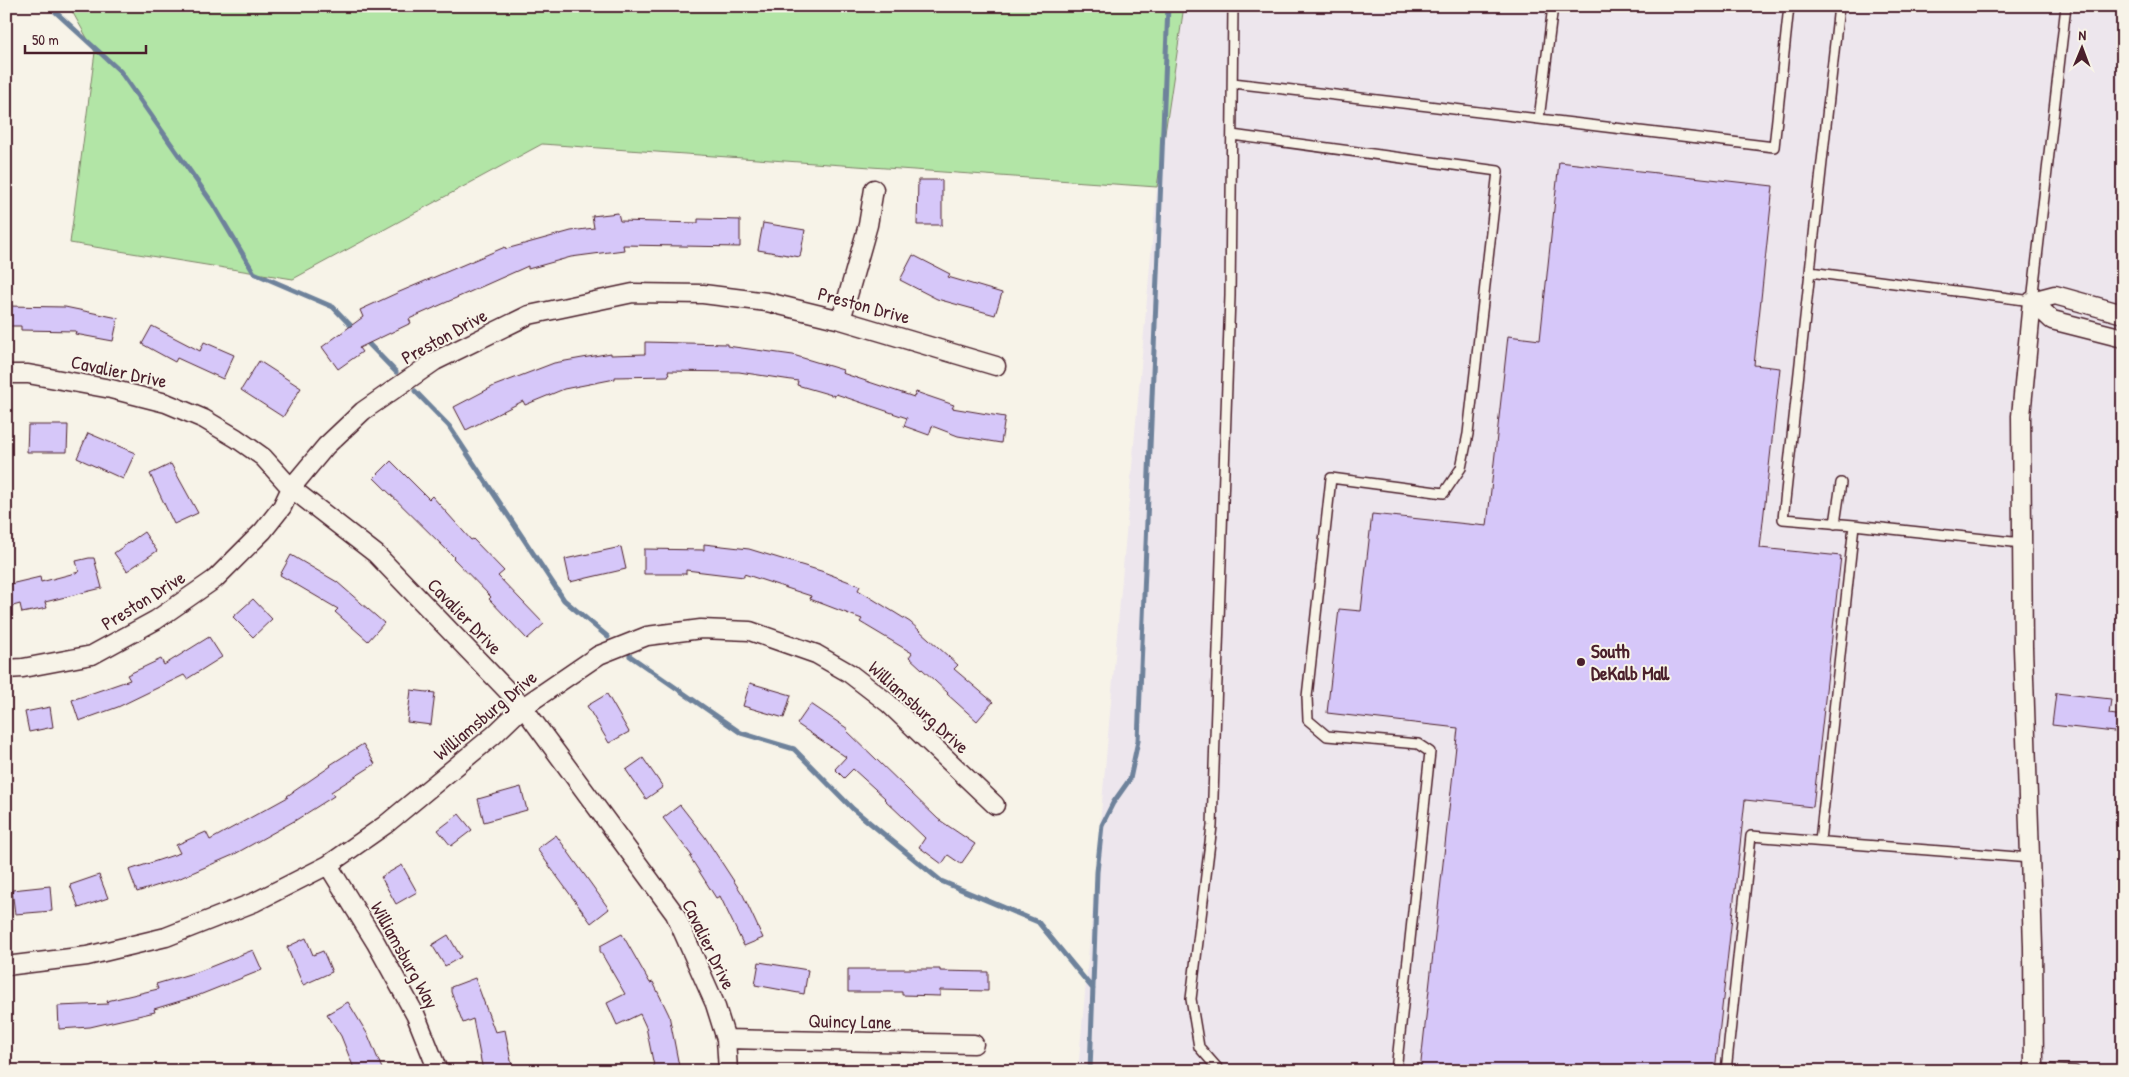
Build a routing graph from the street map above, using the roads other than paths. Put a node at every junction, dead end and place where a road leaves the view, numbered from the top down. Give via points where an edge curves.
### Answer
1 (1233, 6) edge
2 (1553, 6) edge
3 (1789, 6) edge
4 (1839, 6) edge
5 (2066, 6) edge
6 (1233, 83) junction
7 (1539, 119) junction
8 (1232, 136) junction
9 (874, 189) dead end
10 (1810, 272) junction
11 (2032, 301) junction
12 (2123, 314) edge
13 (841, 320) junction
14 (2123, 338) edge
15 (996, 366) dead end
16 (6, 374) edge
17 (1841, 483) dead end
18 (291, 488) junction
19 (1835, 524) junction
20 (1854, 525) junction
21 (2022, 543) junction
22 (6, 668) edge
23 (523, 707) junction
24 (995, 805) dead end
25 (1820, 841) junction
26 (2030, 858) junction
27 (328, 864) junction
28 (6, 966) edge
29 (726, 1040) junction
30 (974, 1044) dead end
31 (2034, 1070) edge
32 (438, 1071) edge
33 (728, 1071) edge
34 (1220, 1071) edge
35 (1396, 1071) edge
36 (1726, 1071) edge
37 (2075, 1071) edge

1 - 6 lane
2 - 7 lane
3 - 7 lane via 1774,147
4 - 10 lane
5 - 11 lane
6 - 7 lane
6 - 8 lane
8 - 34 lane via 1213,816 1191,999 1199,1047
8 - 35 lane via 1498,171 1468,434 1461,468 1444,493 1331,478 1306,697 1308,720 1328,736 1418,744 1430,752
9 - 13 street via 868,225
10 - 11 lane
10 - 19 lane via 1783,519
11 - 12 street via 2055,295
11 - 14 street via 2052,320
11 - 21 street via 2021,416
13 - 15 street, Preston Drive
13 - 18 street, Preston Drive via 767,302 703,294 634,293 529,315 435,360 363,411 326,446
16 - 18 street, Cavalier Drive via 28,374 74,382 166,403 204,419 236,438 263,458
17 - 19 lane
18 - 22 street, Preston Drive via 282,507 263,531 215,579 156,620 92,655 23,668
18 - 23 street, Cavalier Drive via 376,554
19 - 20 lane
20 - 21 lane
20 - 25 lane
21 - 26 street
23 - 24 street, Williamsburg Drive via 599,655 642,637 701,629 750,631 816,654 849,673 888,703
23 - 27 street, Williamsburg Drive via 385,825
23 - 29 street, Cavalier Drive via 674,914 715,1004
25 - 26 lane
25 - 36 lane via 1751,836
26 - 31 street
27 - 28 street, Williamsburg Drive via 255,902 166,937 87,956
27 - 32 street, Williamsburg Way via 416,1016
29 - 30 street, Quincy Lane
29 - 33 street, Cavalier Drive
31 - 37 lane

